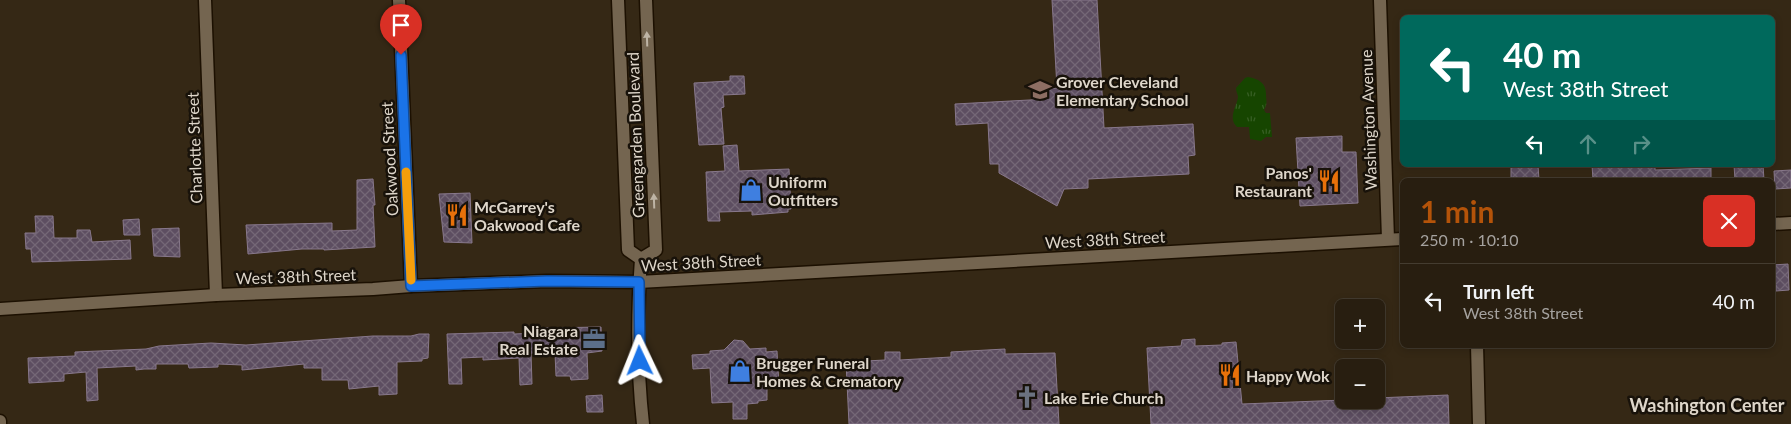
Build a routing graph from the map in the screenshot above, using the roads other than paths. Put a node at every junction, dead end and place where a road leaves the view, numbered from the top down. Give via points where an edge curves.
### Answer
1 (205, 0) edge
2 (398, 0) edge
3 (618, 0) edge
4 (646, 0) edge
5 (1380, 0) edge
6 (1791, 223) edge
7 (1775, 224) edge
8 (1388, 239) junction
9 (1400, 239) edge
10 (641, 259) junction
11 (639, 282) junction
12 (411, 286) junction
13 (216, 295) junction
14 (0, 309) edge
15 (1477, 348) edge
16 (643, 424) edge
17 (1479, 424) edge

1 - 13 street, Charlotte Street
2 - 12 street, Oakwood Street
3 - 10 street, Greengarden Boulevard via 628,250
10 -> 4 street, Greengarden Boulevard via 656,250
5 - 8 street, Washington Avenue
6 - 7 street
8 - 9 street, West 38th Street
8 - 11 street, West 38th Street
10 - 11 street
11 - 12 street, West 38th Street via 547,281
11 - 16 street
12 - 13 street, West 38th Street
13 - 14 street, West 38th Street
15 - 17 street

